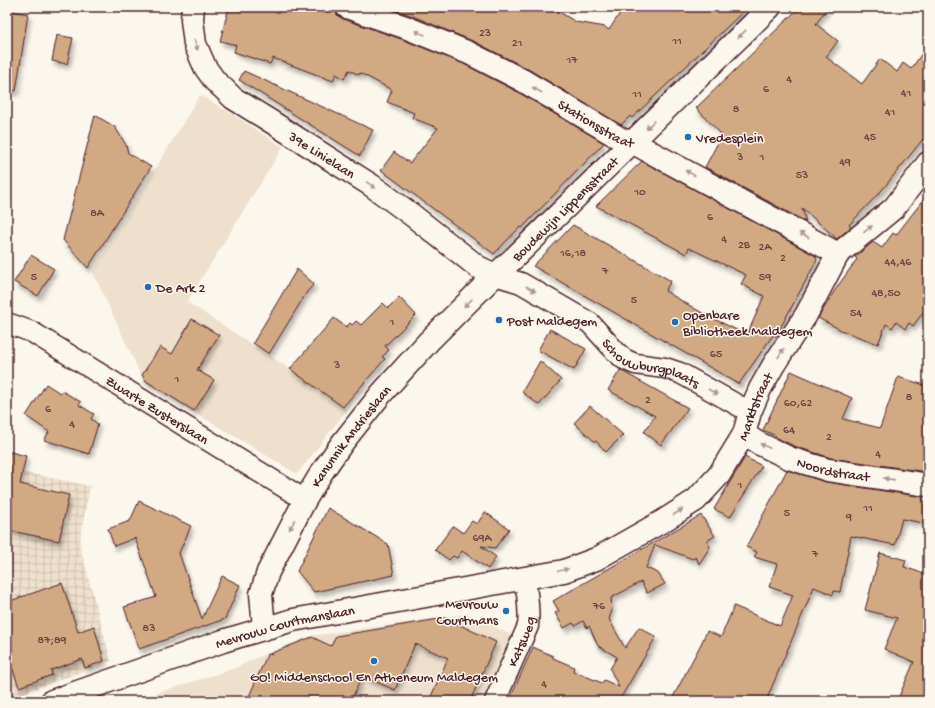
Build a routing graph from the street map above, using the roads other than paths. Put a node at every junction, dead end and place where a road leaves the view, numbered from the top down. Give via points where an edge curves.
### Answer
1 (193, 7) edge
2 (347, 7) edge
3 (770, 7) edge
4 (632, 142) junction
5 (928, 164) edge
6 (838, 254) junction
7 (494, 274) junction
8 (7, 323) edge
9 (750, 412) junction
10 (744, 434) junction
11 (928, 485) edge
12 (305, 500) junction
13 (525, 578) junction
14 (264, 628) junction
15 (52, 701) edge
16 (495, 701) edge

1 -> 7 street, 39e Linielaan via 195,44 205,67 224,90 371,185 478,267
4 -> 2 street, Stationsstraat via 614,135 522,80 469,53
3 -> 4 street, Boudewijn Lippensstraat
6 -> 4 street, Stationsstraat
4 - 7 street, Boudewijn Lippensstraat via 514,258
6 -> 5 street, Marktstraat via 894,208
9 -> 6 street, Marktstraat via 760,389 806,315
7 -> 9 street, Schouwburgplaats via 521,283 590,323 624,359 635,364 680,373
7 -> 12 street, Kanunnik Andrieslaan via 381,394 343,442
8 - 12 street, Zwarte Zusterslaan via 32,332
9 - 10 street, Marktstraat
11 -> 10 street, Noordstraat via 828,470 789,458
13 -> 10 street, Marktstraat via 564,570 596,559 696,500 719,475
12 -> 14 street, Kanunnik Andrieslaan via 268,572 261,594
13 - 14 street, Mevrouw Courtmanslaan via 293,620
13 - 16 street, Katsweg via 528,626
14 - 15 street, Mevrouw Courtmanslaan

